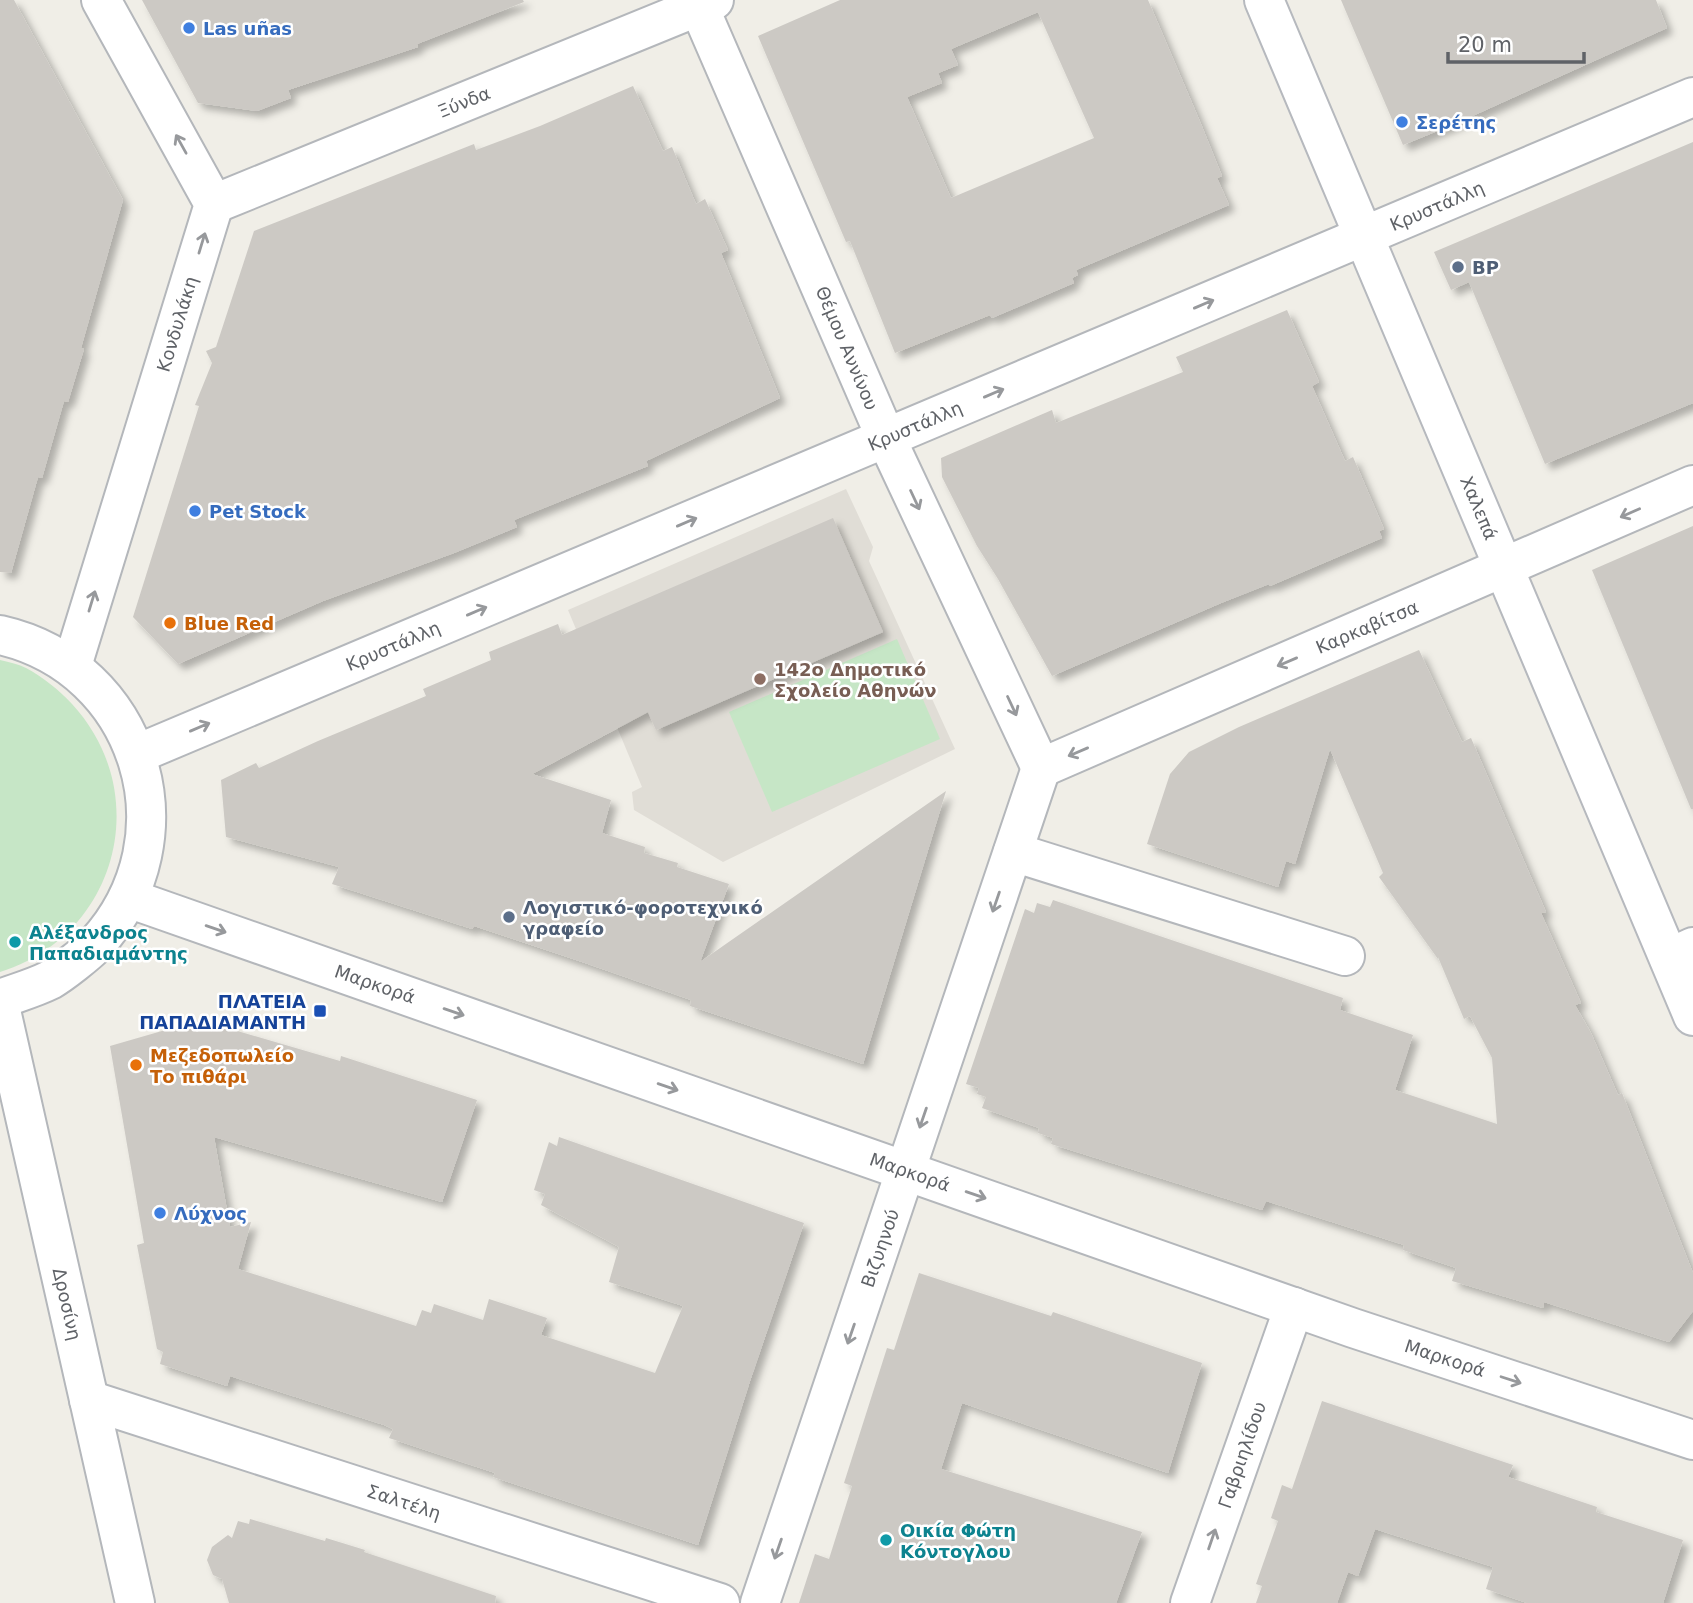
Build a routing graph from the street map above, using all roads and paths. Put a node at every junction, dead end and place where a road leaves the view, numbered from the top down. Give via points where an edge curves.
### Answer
1 (101, 0) edge
2 (1264, 0) edge
3 (703, 2) edge
4 (1693, 97) edge
5 (214, 204) junction
6 (1364, 237) junction
7 (886, 439) junction
8 (1693, 485) edge
9 (1504, 568) junction
10 (0, 635) edge
11 (72, 666) junction
12 (137, 754) junction
13 (1041, 768) junction
14 (1013, 852) junction
15 (128, 898) junction
16 (1681, 953) edge
17 (1345, 956) dead end
18 (0, 999) edge
19 (0, 1006) edge
20 (1693, 1016) edge
21 (906, 1171) junction
22 (1294, 1307) junction
23 (89, 1401) junction
24 (1693, 1440) edge
25 (135, 1603) edge
26 (720, 1603) edge
27 (760, 1603) edge
28 (1190, 1603) edge

5 -> 1 street
2 - 6 street, Χαλεπά
3 - 5 street, Ξύνδα
3 - 7 street, Θέμου Αννίνου
4 - 6 street, Κρυστάλλη
11 -> 5 street, Κονδυλάκη
7 -> 6 street, Κρυστάλλη
6 - 9 street, Χαλεπά
12 -> 7 street, Κρυστάλλη
7 -> 13 street, Θέμου Αννίνου
8 -> 9 street, Καρκαβίτσα
9 -> 13 street, Καρκαβίτσα
9 - 16 street, Χαλεπά
10 - 11 street via 25,640
11 - 12 street via 114,710
12 - 15 street via 146,802 144,851
13 - 14 street, Βιζυηνού
14 - 17 street
14 -> 21 street, Βιζυηνού
15 - 18 street via 95,944 51,979
15 -> 21 street, Μαρκορά
16 - 20 street, Χαλεπά
19 - 23 street, Δροσίνη
21 -> 22 street, Μαρκορά
21 -> 27 street, Βιζυηνού
22 -> 24 street, Μαρκορά
28 -> 22 street, Γαβριηλίδου
23 - 25 street, Δροσίνη
23 - 26 street, Σαλτέλη

